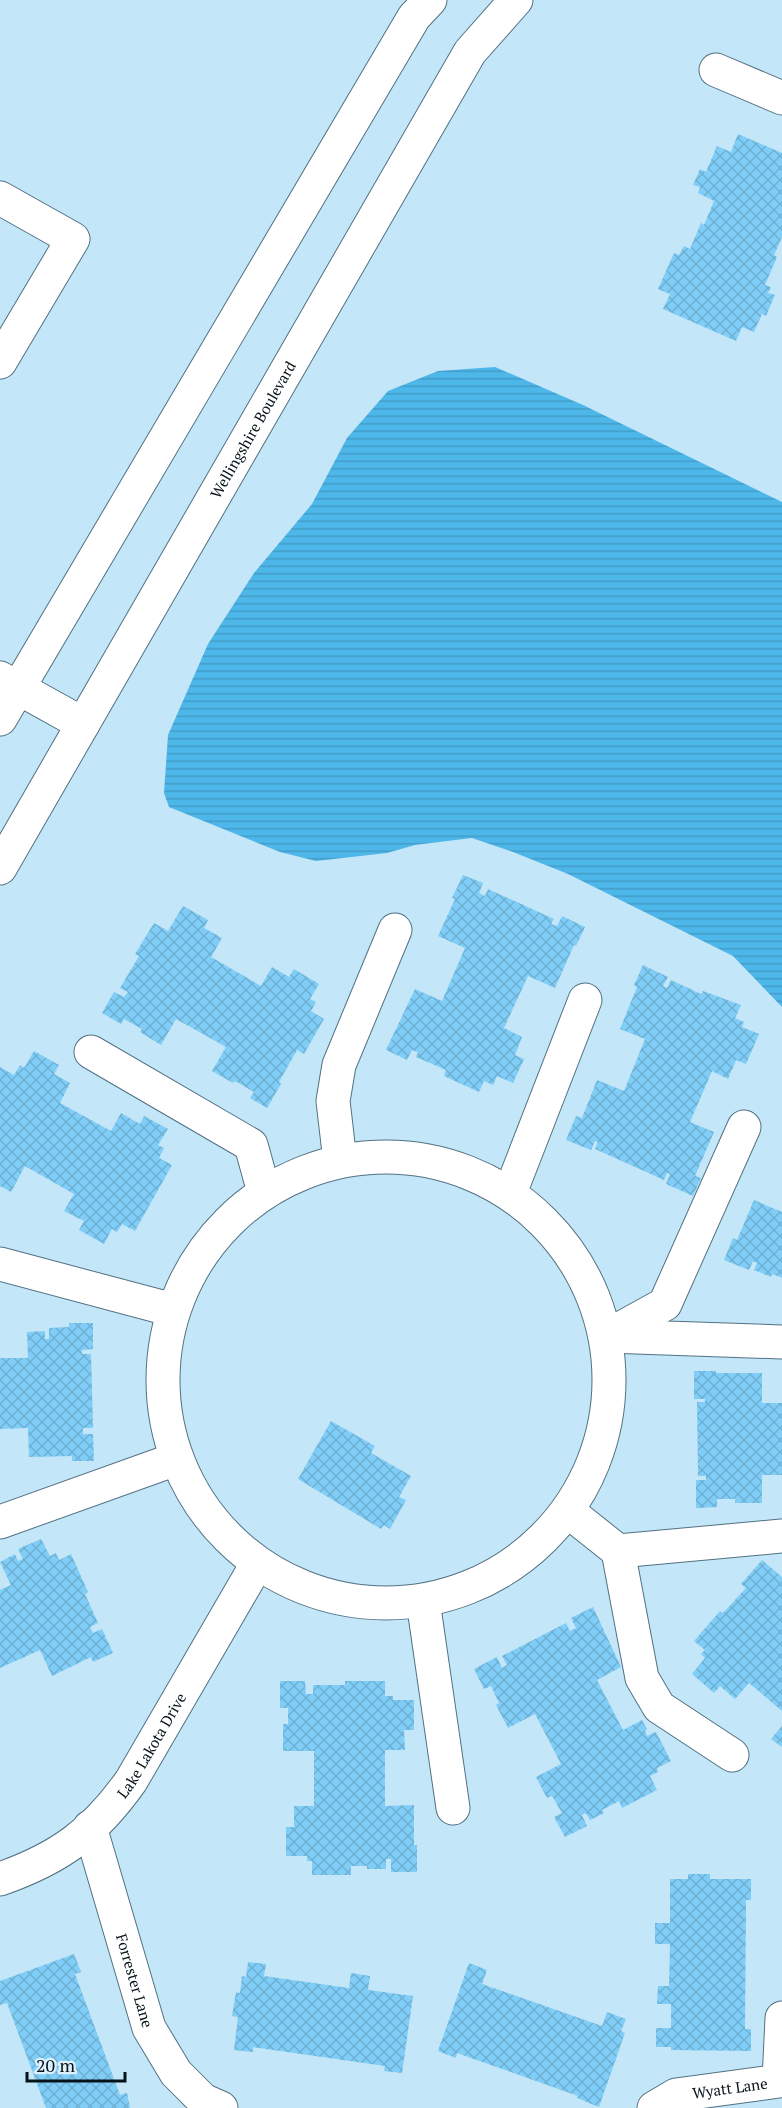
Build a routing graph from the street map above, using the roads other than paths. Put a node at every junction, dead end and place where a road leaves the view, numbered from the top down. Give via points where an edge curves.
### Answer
1 (430, 0) edge
2 (516, 0) edge
3 (716, 70) dead end
4 (782, 98) edge
5 (0, 198) edge
6 (0, 362) edge
7 (9, 683) edge
8 (0, 719) edge
9 (83, 724) junction
10 (0, 868) edge
11 (395, 930) dead end
12 (585, 999) dead end
13 (91, 1052) dead end
14 (744, 1127) dead end
15 (340, 1161) junction
16 (264, 1192) junction
17 (510, 1193) junction
18 (0, 1264) edge
19 (173, 1310) junction
20 (607, 1336) junction
21 (782, 1342) edge
22 (176, 1459) junction
23 (569, 1512) junction
24 (0, 1522) edge
25 (782, 1536) edge
26 (618, 1551) junction
27 (257, 1564) junction
28 (423, 1601) junction
29 (732, 1755) dead end
30 (453, 1808) dead end
31 (90, 1827) junction
32 (0, 1879) edge
33 (782, 2018) edge
34 (221, 2108) edge
35 (654, 2108) edge

1 - 7 street via 414,17
2 - 9 street, Wellingshire Boulevard via 470,52
3 - 4 street
5 - 6 street via 73,239
7 - 8 street
7 - 9 street
9 - 10 street, Wellingshire Boulevard
11 - 15 street via 339,1065 333,1101
12 - 17 street
13 - 16 street via 251,1145
14 - 20 street via 665,1304
15 - 16 street via 300,1173
15 - 17 street via 399,1156 457,1167
16 - 19 street via 225,1225 194,1264
17 - 20 street via 555,1232 588,1280
18 - 19 street
19 - 22 street via 163,1360 163,1410
20 - 21 street
20 - 23 street via 611,1397 598,1457
22 - 24 street
22 - 27 street via 196,1499 223,1534
23 - 26 street
23 - 28 street via 529,1554 479,1584
25 - 26 street
26 - 29 street via 642,1678 659,1707
27 - 28 street via 308,1590 365,1604
27 - 31 street, Lake Lakota Drive via 130,1781 107,1813
28 - 30 street
31 - 32 street, Lake Lakota Drive via 45,1861
31 - 34 street, Forrester Lane via 149,2028 176,2073 203,2100
33 - 35 street, Wyatt Lane via 779,2082 676,2095

